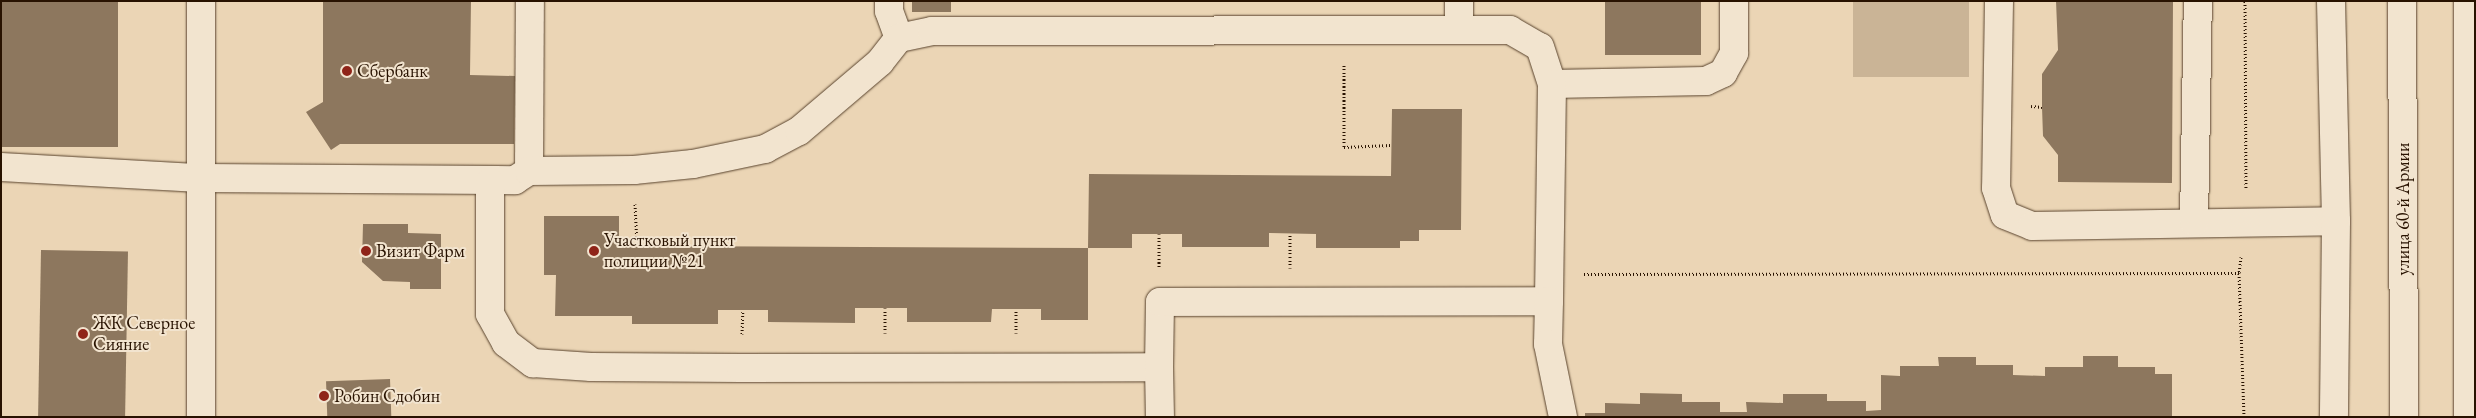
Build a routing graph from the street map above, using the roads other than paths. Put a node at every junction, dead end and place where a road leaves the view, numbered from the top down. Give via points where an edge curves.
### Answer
1 (201, 1) edge
2 (530, 1) edge
3 (889, 1) edge
4 (1459, 1) edge
5 (1734, 1) edge
6 (1999, 1) edge
7 (2198, 1) edge
8 (2331, 1) edge
9 (2402, 1) edge
10 (2468, 1) edge
11 (1459, 30) junction
12 (899, 38) junction
13 (1552, 84) junction
14 (1, 167) edge
15 (529, 170) junction
16 (200, 178) junction
17 (490, 182) junction
18 (2336, 221) junction
19 (2194, 222) junction
20 (1548, 302) junction
21 (1160, 367) junction
22 (201, 417) edge
23 (1160, 417) edge
24 (1563, 417) edge
25 (2334, 417) edge
26 (2404, 417) edge
27 (2468, 417) edge

1 - 16 street
2 - 15 street
3 - 12 street via 889,11
4 - 11 street
5 - 13 street via 1734,53 1723,72 1706,81
6 - 19 street via 1996,188 2005,215 2032,226
7 - 19 street
8 - 18 street
9 - 26 street, улица 60-й Армии
10 - 27 street
11 - 12 street via 932,32
11 - 13 street via 1510,30 1540,47
12 - 15 street via 880,62 800,131 765,149 692,164 634,170
13 - 20 street
14 - 16 street
15 - 17 street via 515,180
16 - 17 street
16 - 22 street
17 - 21 street via 490,314 506,343 533,363 591,367 732,368
18 - 19 street
18 - 25 street
20 - 21 street via 1160,302
20 - 24 street via 1548,344
21 - 23 street

